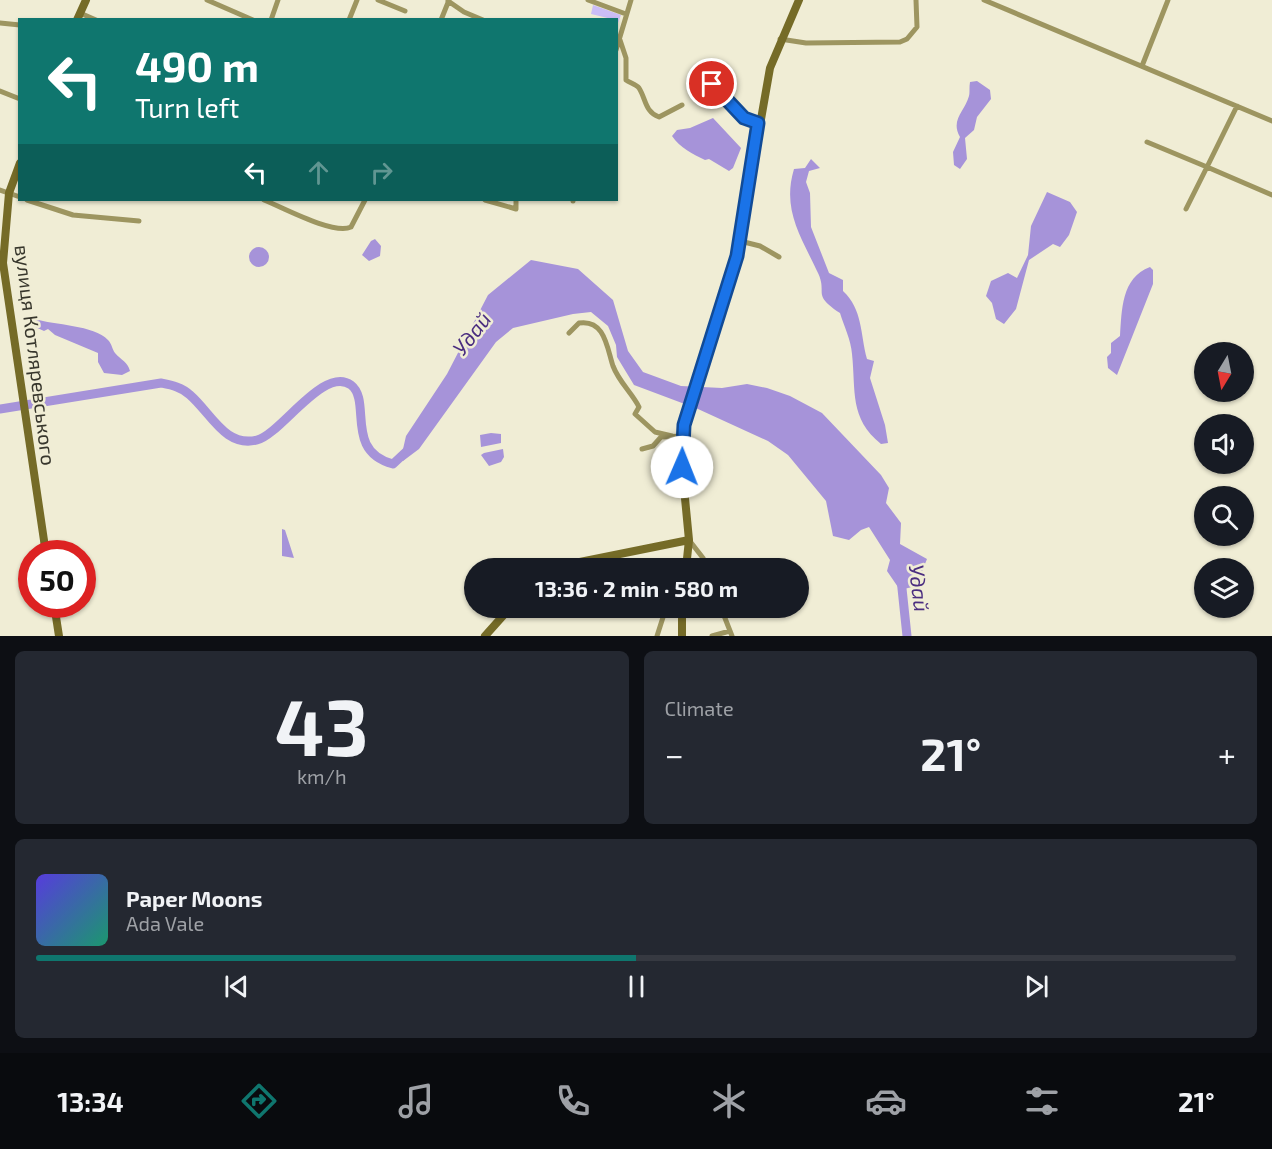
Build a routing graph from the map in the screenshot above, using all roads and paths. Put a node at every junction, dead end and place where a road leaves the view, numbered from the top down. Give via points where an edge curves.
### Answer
1 (86, 0) edge
2 (207, 0) edge
3 (278, 0) edge
4 (357, 0) edge
5 (378, 0) edge
6 (448, 0) edge
7 (588, 0) edge
8 (631, 0) edge
9 (799, 0) edge
10 (916, 0) edge
11 (984, 0) edge
12 (1168, 0) edge
13 (405, 11) dead end
14 (626, 14) junction
15 (79, 16) edge
16 (248, 18) edge
17 (272, 18) edge
18 (350, 18) edge
19 (442, 18) edge
20 (478, 18) edge
21 (0, 23) edge
22 (18, 25) edge
23 (780, 39) junction
24 (620, 40) junction
25 (618, 45) edge
26 (1142, 66) junction
27 (712, 84) dead end
28 (0, 91) edge
29 (18, 98) edge
30 (682, 105) dead end
31 (1237, 106) junction
32 (1272, 121) edge
33 (758, 123) junction
34 (1148, 142) dead end
35 (1207, 167) junction
36 (18, 168) edge
37 (0, 190) edge
38 (9, 193) junction
39 (1272, 195) edge
40 (18, 196) edge
41 (30, 201) edge
42 (266, 201) edge
43 (364, 201) edge
44 (488, 201) edge
45 (516, 201) edge
46 (1186, 209) dead end
47 (139, 221) dead end
48 (740, 241) junction
49 (779, 257) dead end
50 (569, 333) dead end
51 (672, 436) junction
52 (683, 436) junction
53 (642, 449) dead end
54 (44, 540) edge
55 (689, 540) junction
56 (603, 558) edge
57 (687, 558) edge
58 (703, 558) edge
59 (56, 618) edge
60 (501, 618) edge
61 (663, 618) edge
62 (682, 618) edge
63 (725, 618) edge
64 (731, 634) edge
65 (59, 636) edge
66 (485, 636) edge
67 (657, 636) edge
68 (682, 636) edge
69 (712, 636) edge

1 - 15 main road
2 - 16 street
3 - 17 street
4 - 18 street
5 - 13 street
6 - 19 street
6 - 20 street
7 - 14 street
8 - 14 street
9 - 23 main road
10 - 23 street via 917,27 900,42 806,43
11 - 26 street
12 - 26 street
14 - 24 street
21 - 22 street
23 - 33 main road
24 - 25 street
24 - 30 street via 626,57 626,80 638,87 654,115 659,117
26 - 31 street
27 - 33 street via 744,118
28 - 29 street
31 - 32 street
31 - 35 street
33 - 48 main road
34 - 35 street
35 - 39 street
35 - 46 street
36 - 38 main road, вулиця Котляревського
37 - 38 street
38 - 40 street
38 - 54 main road, вулиця Котляревського via 3,263
41 - 47 street via 73,215
42 - 43 street via 309,219 347,229
44 - 45 street via 516,209
48 - 49 street
48 - 52 main road
50 - 51 street via 579,323 596,325 608,346 613,366 639,407 635,414 656,432
51 - 52 street
51 - 53 street via 662,437 653,446
52 - 55 main road
55 - 56 main road
55 - 57 main road
55 - 58 street
59 - 65 main road
60 - 66 main road
61 - 67 street
62 - 68 main road
63 - 64 street
64 - 69 street

